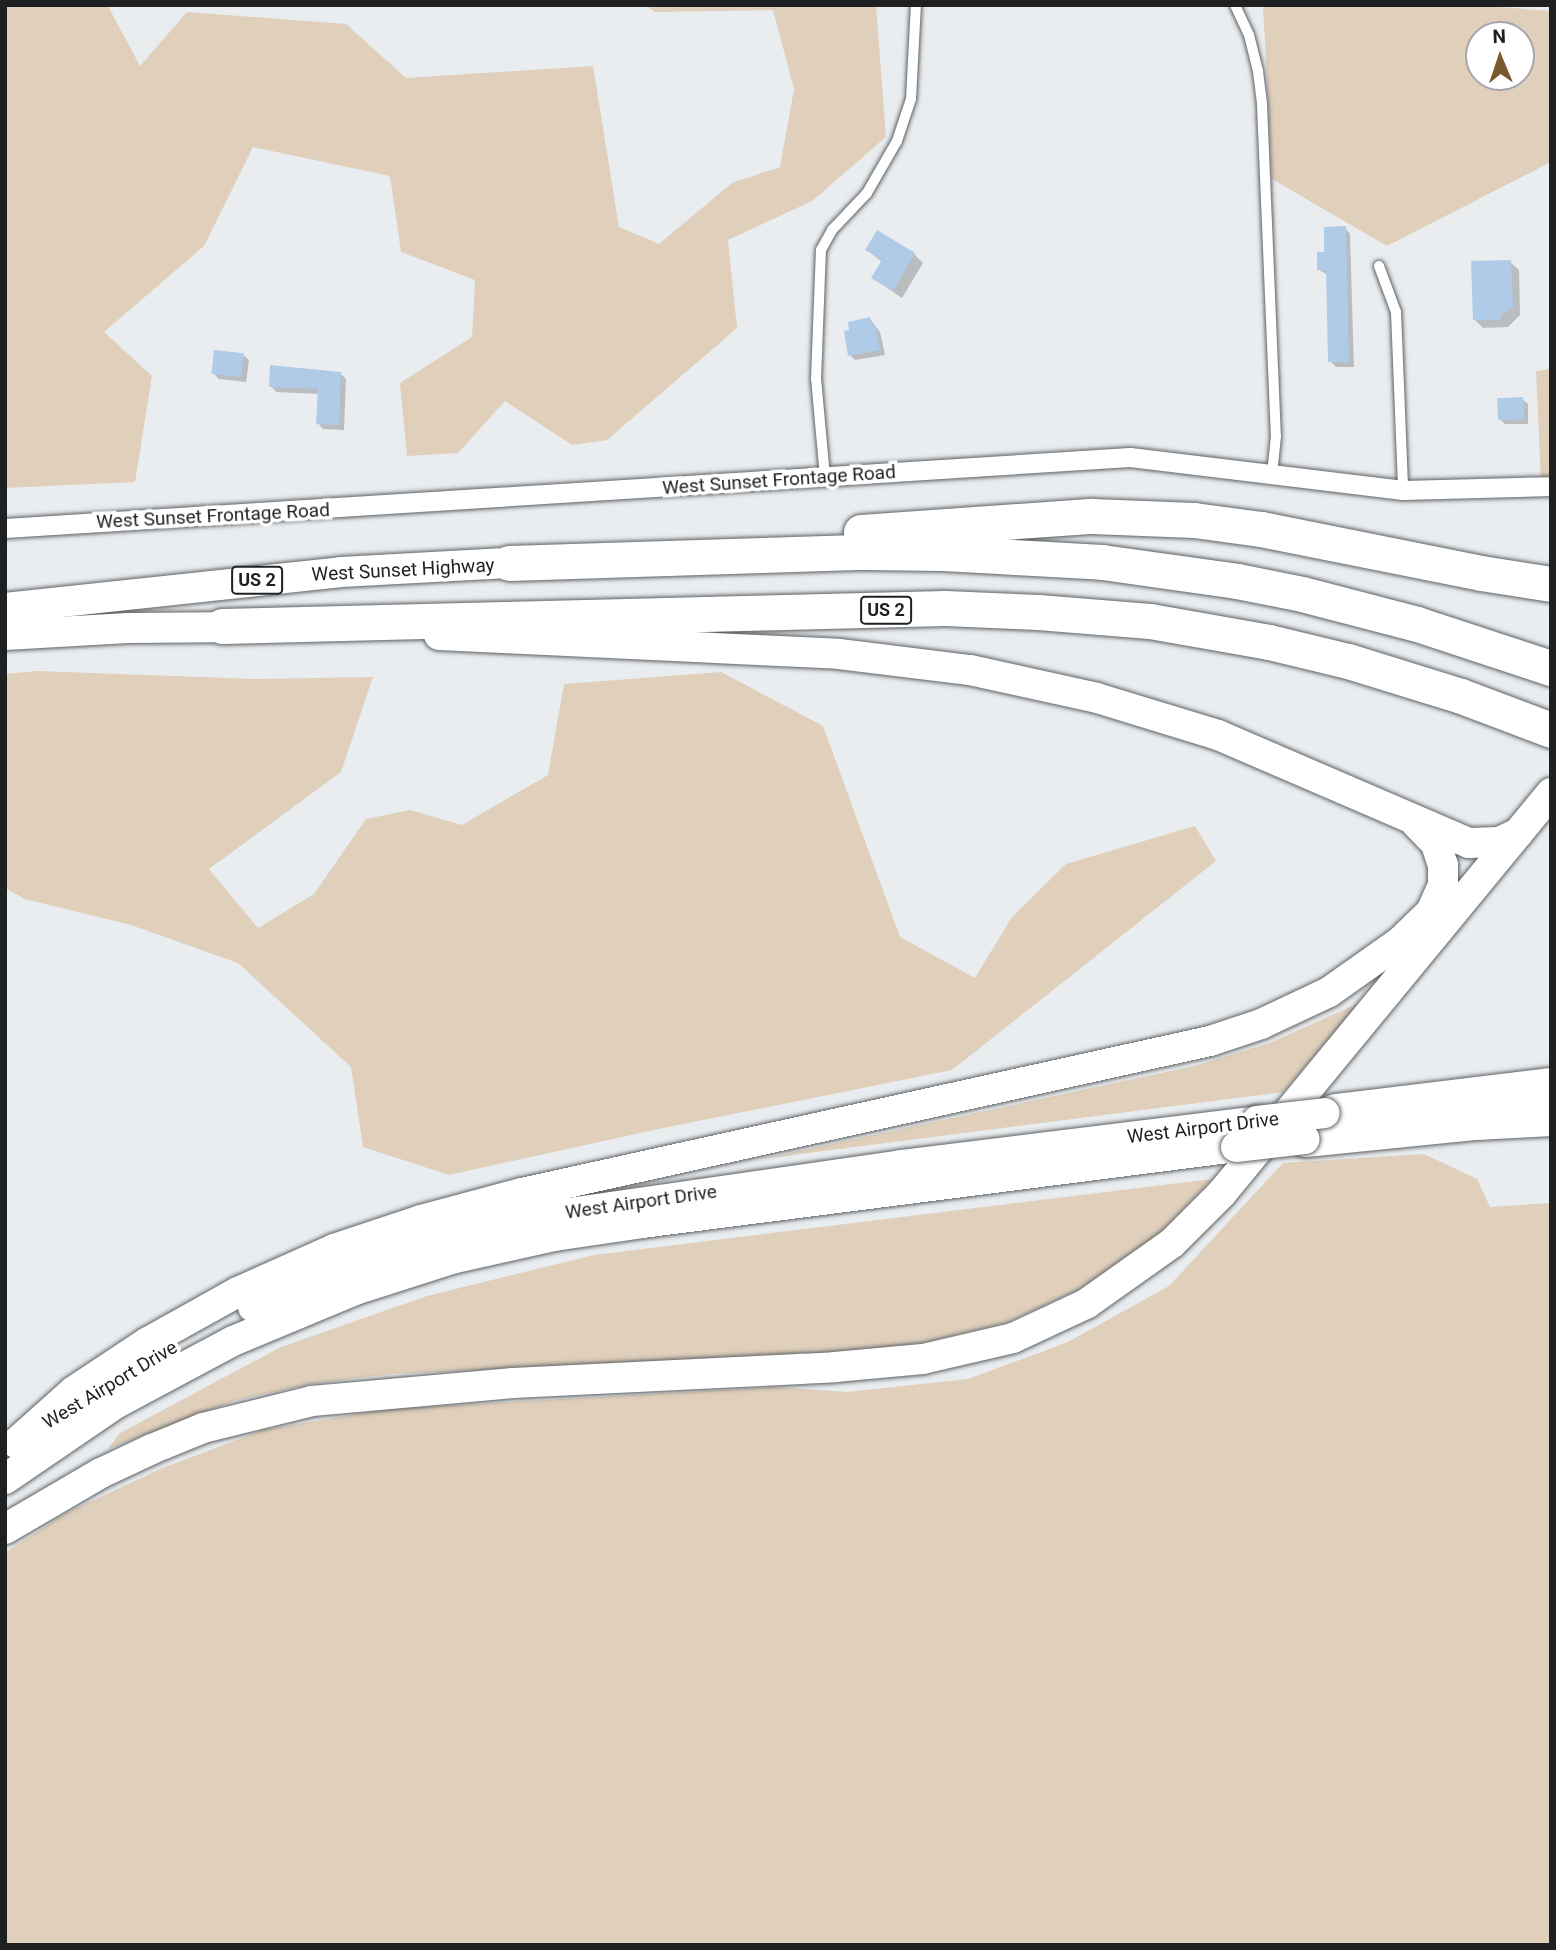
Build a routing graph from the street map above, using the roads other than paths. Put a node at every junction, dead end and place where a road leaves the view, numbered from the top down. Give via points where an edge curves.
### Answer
1 (916, 5) edge
2 (1235, 5) edge
3 (1379, 266) dead end
4 (1272, 475) junction
5 (825, 477) junction
6 (1551, 486) edge
7 (1403, 490) junction
8 (5, 528) edge
9 (509, 563) junction
10 (1551, 584) edge
11 (5, 608) edge
12 (222, 626) junction
13 (5, 635) edge
14 (1551, 668) edge
15 (1543, 727) edge
16 (1551, 771) edge
17 (1551, 793) edge
18 (1401, 813) junction
19 (1505, 838) junction
20 (1431, 912) junction
21 (1551, 1085) edge
22 (1551, 1118) edge
23 (1315, 1126) junction
24 (10, 1447) edge
25 (5, 1479) edge
26 (5, 1529) edge

1 - 5 lane via 911,99 897,141 867,193 832,230 821,250 816,379
2 - 4 lane via 1249,35 1262,105 1276,436
3 - 7 lane via 1396,312
4 - 5 street, West Sunset Frontage Road via 1130,457
4 - 7 street, West Sunset Frontage Road
5 - 8 street, West Sunset Frontage Road
6 - 7 street, West Sunset Frontage Road
9 - 10 highway via 767,538 1124,516 1241,526
9 - 11 main road, West Sunset Highway / US 2 via 341,572
9 - 14 highway, US 2 via 865,552 1102,562 1237,581 1340,603
12 - 13 main road, US 2
12 - 15 highway, US 2 via 945,608 1038,612 1150,621 1269,642 1348,661
12 - 18 main road via 839,654 970,670 1097,698 1193,727
16 - 19 main road
17 - 19 main road
18 - 19 main road via 1463,841
18 - 20 main road via 1424,830 1440,853 1443,885
19 - 20 main road
19 - 26 main road via 1222,1194 1139,1268 1086,1304 1033,1329 966,1351 923,1359 499,1384 312,1401 203,1428 152,1449
20 - 24 main road via 1385,954 1329,992 1261,1024 1210,1041 522,1194 334,1248 238,1292 148,1342 74,1391
21 - 23 highway
22 - 23 highway
23 - 24 main road, West Airport Drive, bridge via 1257,1121 521,1220 436,1241 328,1276 227,1319 141,1363
23 - 25 main road, West Airport Drive, bridge via 1236,1147 597,1229 456,1258 346,1293 222,1346 106,1409

